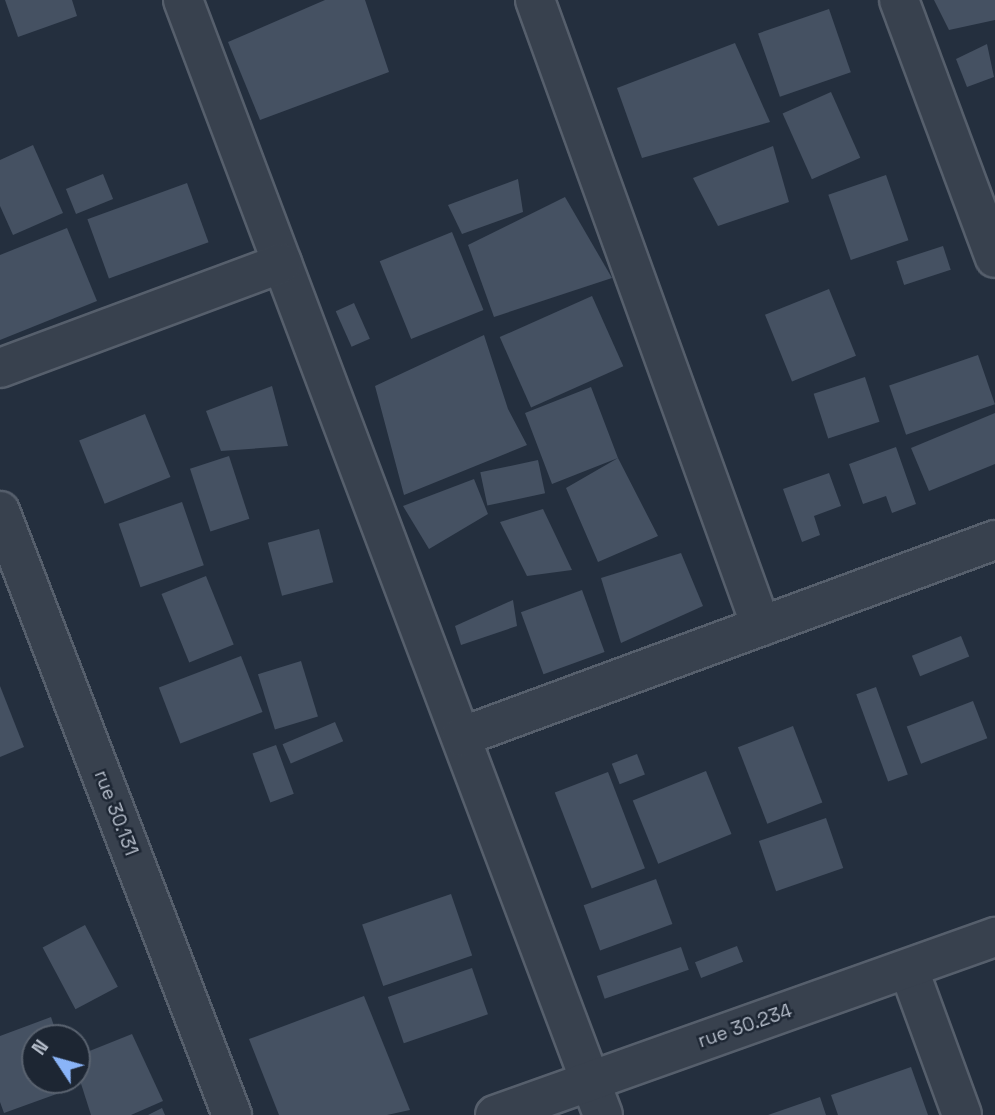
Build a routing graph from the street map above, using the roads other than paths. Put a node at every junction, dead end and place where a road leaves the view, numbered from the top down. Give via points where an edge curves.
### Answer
1 (183, 0) edge
2 (535, 0) edge
3 (899, 0) edge
4 (995, 258) edge
5 (282, 263) junction
6 (0, 368) edge
7 (0, 511) edge
8 (995, 540) edge
9 (761, 626) junction
10 (461, 737) junction
11 (995, 937) edge
12 (909, 970) junction
13 (589, 1079) junction
14 (232, 1115) edge
15 (495, 1115) edge
16 (603, 1115) edge
17 (962, 1115) edge

1 - 5 street
2 - 9 street
3 - 4 street
5 - 6 street
5 - 10 street
7 - 14 street, rue 30.131
8 - 9 street
9 - 10 street
10 - 13 street
11 - 12 street, rue 30.234
12 - 13 street, rue 30.234
12 - 17 street
13 - 15 street, rue 30.234
13 - 16 street

